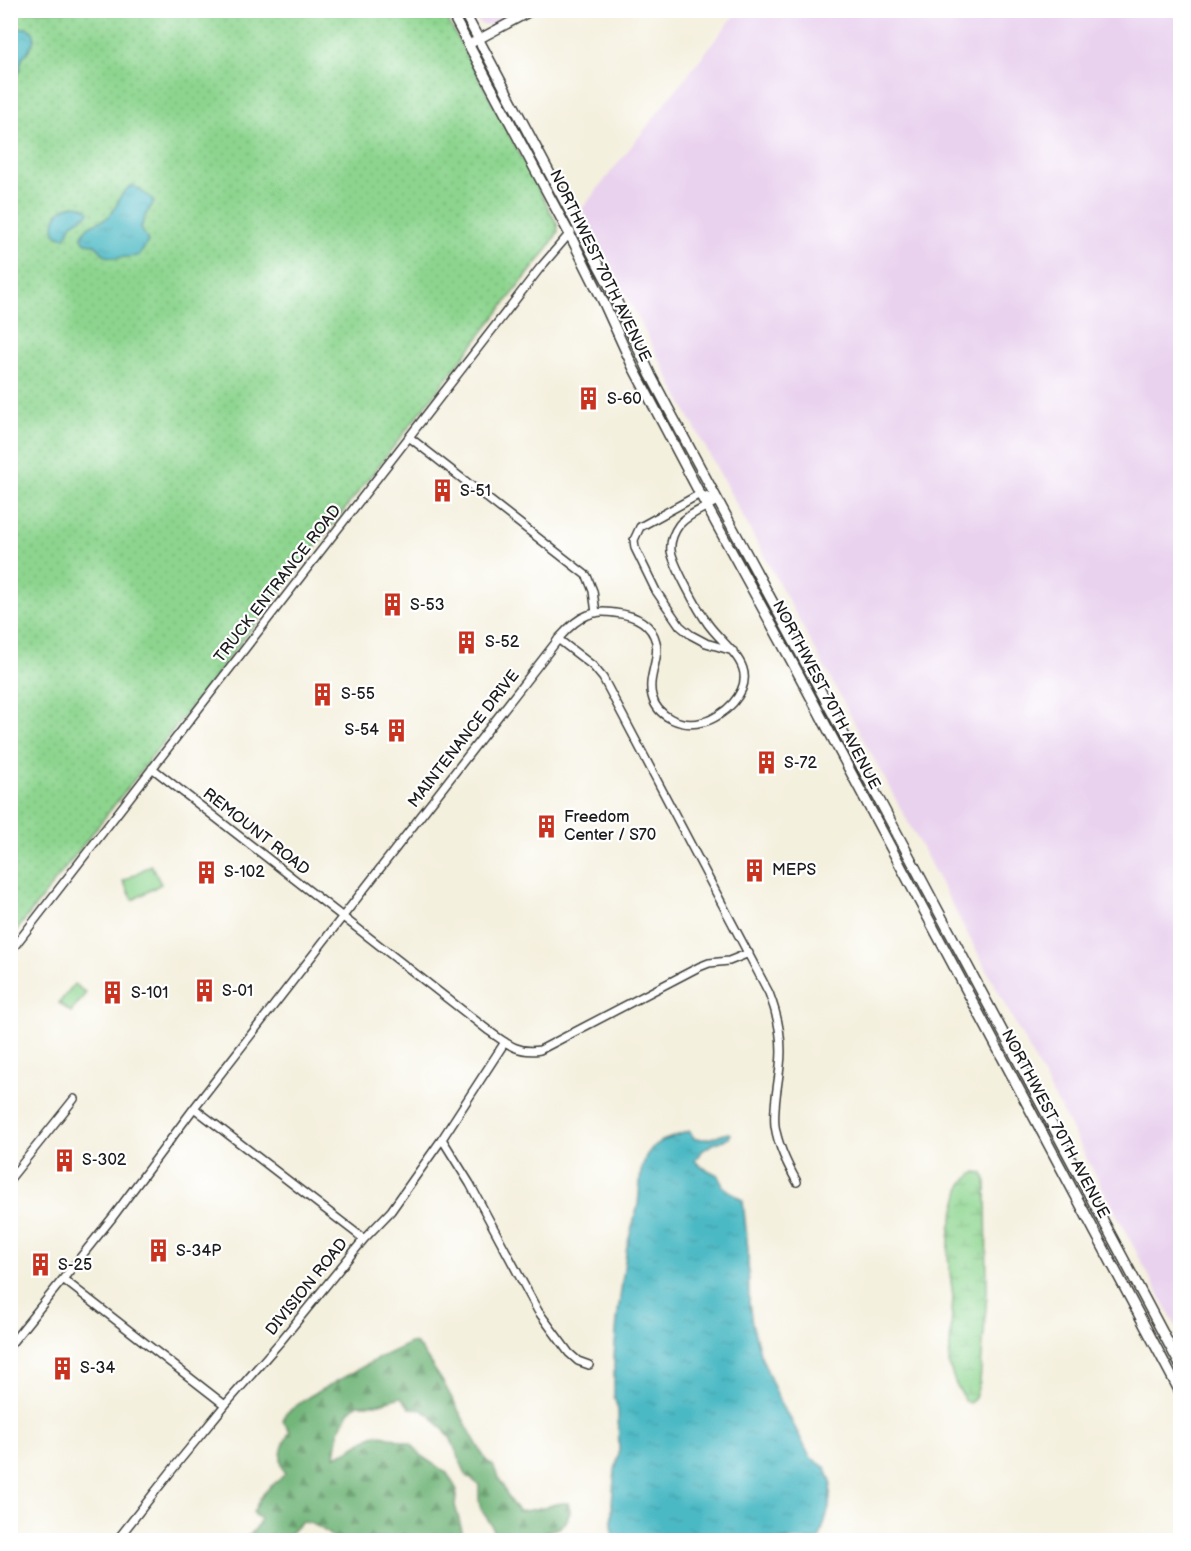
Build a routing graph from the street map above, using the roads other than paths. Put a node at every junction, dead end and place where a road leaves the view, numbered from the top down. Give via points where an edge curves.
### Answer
1 (450, 10) edge
2 (463, 10) edge
3 (533, 10) edge
4 (478, 39) junction
5 (468, 45) junction
6 (579, 227) junction
7 (568, 233) junction
8 (409, 437) junction
9 (700, 494) junction
10 (717, 501) junction
11 (707, 507) junction
12 (596, 613) junction
13 (558, 639) junction
14 (733, 651) junction
15 (152, 768) junction
16 (343, 917) junction
17 (11, 950) edge
18 (749, 953) junction
19 (505, 1042) junction
20 (74, 1099) dead end
21 (194, 1108) junction
22 (442, 1139) junction
23 (10, 1179) edge
24 (797, 1182) dead end
25 (364, 1239) junction
26 (63, 1279) junction
27 (10, 1345) edge
28 (589, 1365) dead end
29 (1180, 1365) edge
30 (1180, 1392) edge
31 (225, 1405) junction
32 (117, 1540) edge

1 - 5 main road, NORTHWEST 70TH AVENUE
2 - 4 main road, NORTHWEST 70TH AVENUE
3 - 4 street
4 - 5 street
4 - 6 main road, NORTHWEST 70TH AVENUE
5 - 7 main road, NORTHWEST 70TH AVENUE
6 - 7 street
6 - 10 main road, NORTHWEST 70TH AVENUE
7 - 8 street, TRUCK ENTRANCE ROAD
7 - 9 main road, NORTHWEST 70TH AVENUE
8 - 12 street via 587,576
8 - 15 street, TRUCK ENTRANCE ROAD
9 - 10 street
9 - 11 main road, NORTHWEST 70TH AVENUE
9 - 14 street via 640,527 635,548 656,591 680,626 706,643
10 - 11 street
10 - 29 main road, NORTHWEST 70TH AVENUE
11 - 14 street via 680,524 670,549 703,617
11 - 30 main road, NORTHWEST 70TH AVENUE
12 - 13 street, MAINTENANCE DRIVE via 572,624
12 - 14 street, MAINTENANCE DRIVE via 627,614 649,628 657,654 652,696 663,714 682,723 703,722 732,704 744,680 741,662
13 - 16 street, MAINTENANCE DRIVE
13 - 18 street via 603,678
15 - 16 street, REMOUNT ROAD
15 - 17 street, TRUCK ENTRANCE ROAD
16 - 19 street, REMOUNT ROAD
16 - 21 street, MAINTENANCE DRIVE
18 - 19 street, REMOUNT ROAD via 699,967 540,1050 519,1050
18 - 24 street via 774,1005 781,1053 775,1127 784,1158
19 - 22 street, DIVISION ROAD
20 - 23 street
21 - 25 street
21 - 26 street, MAINTENANCE DRIVE
22 - 25 street, DIVISION ROAD via 391,1211
22 - 28 street via 538,1311 569,1353
25 - 31 street, DIVISION ROAD
26 - 27 street, MAINTENANCE DRIVE
26 - 31 street
31 - 32 street, DIVISION ROAD

